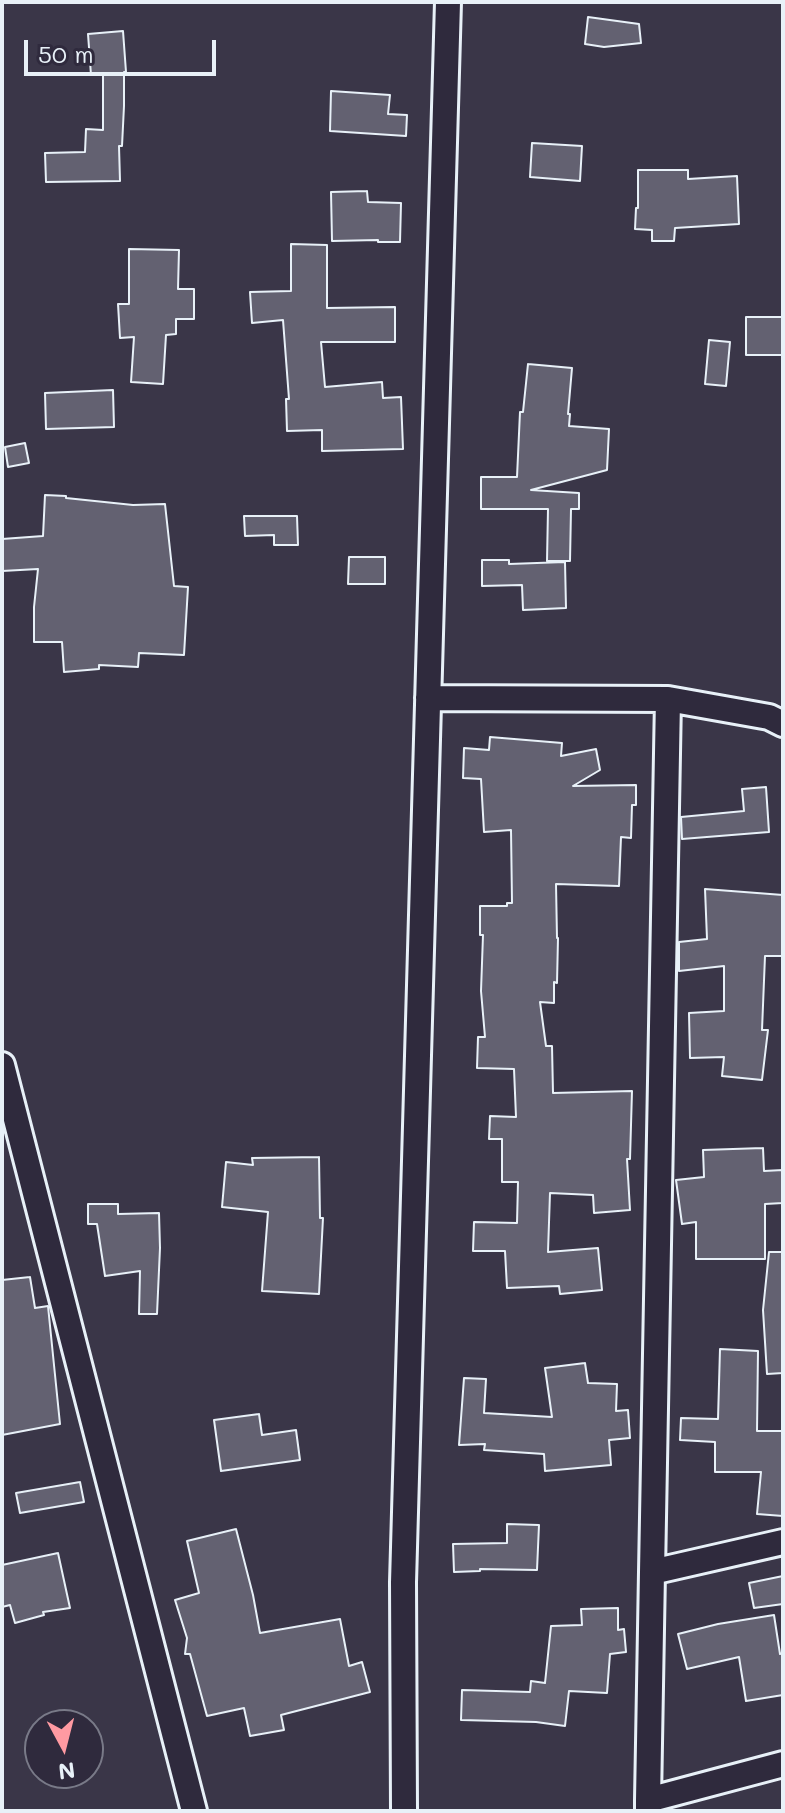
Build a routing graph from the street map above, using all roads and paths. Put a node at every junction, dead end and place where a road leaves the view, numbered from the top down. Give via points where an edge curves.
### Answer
1 (448, 2) edge
2 (428, 698) junction
3 (668, 699) junction
4 (783, 724) edge
5 (2, 1065) edge
6 (783, 1542) edge
7 (652, 1572) junction
8 (783, 1764) edge
9 (648, 1806) edge
10 (194, 1811) edge
11 (404, 1811) edge

1 - 2 street
2 - 3 street
2 - 11 street via 403,1582
3 - 4 street
3 - 7 street
5 - 10 street
6 - 7 street
7 - 9 street
8 - 9 street

